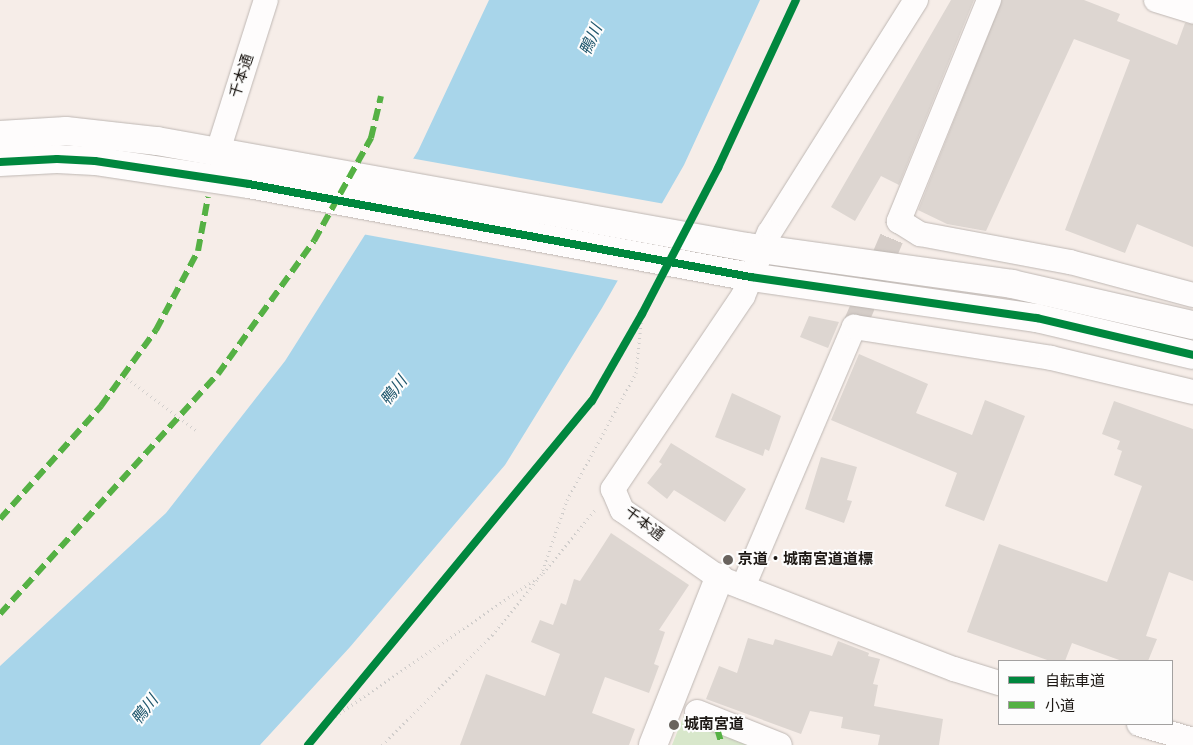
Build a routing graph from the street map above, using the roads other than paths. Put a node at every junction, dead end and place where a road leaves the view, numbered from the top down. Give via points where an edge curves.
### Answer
1 (266, 0) edge
2 (916, 0) edge
3 (989, 0) edge
4 (1156, 0) edge
5 (1193, 11) edge
6 (0, 135) edge
7 (218, 151) junction
8 (0, 162) edge
9 (754, 248) junction
10 (742, 275) junction
11 (1193, 295) edge
12 (1193, 325) edge
13 (1193, 355) edge
14 (1193, 392) edge
15 (731, 582) junction
16 (998, 683) edge
17 (697, 712) dead end
18 (1143, 725) edge
19 (1190, 737) edge
20 (653, 745) edge
21 (780, 745) edge

1 - 7 street, 千本通
2 - 9 street
3 - 11 street via 899,221 920,234 1070,262
4 - 5 street
6 - 7 street via 66,131
7 - 9 street
8 - 10 street via 57,158 95,161 249,184
9 - 10 street
9 - 12 street via 1003,283
10 - 13 street via 1038,318
10 - 15 street, 千本通 via 743,296 613,488 622,510
14 - 15 street via 1051,358 854,327
15 - 16 street via 954,670
15 - 20 street
17 - 21 street
18 - 19 street

